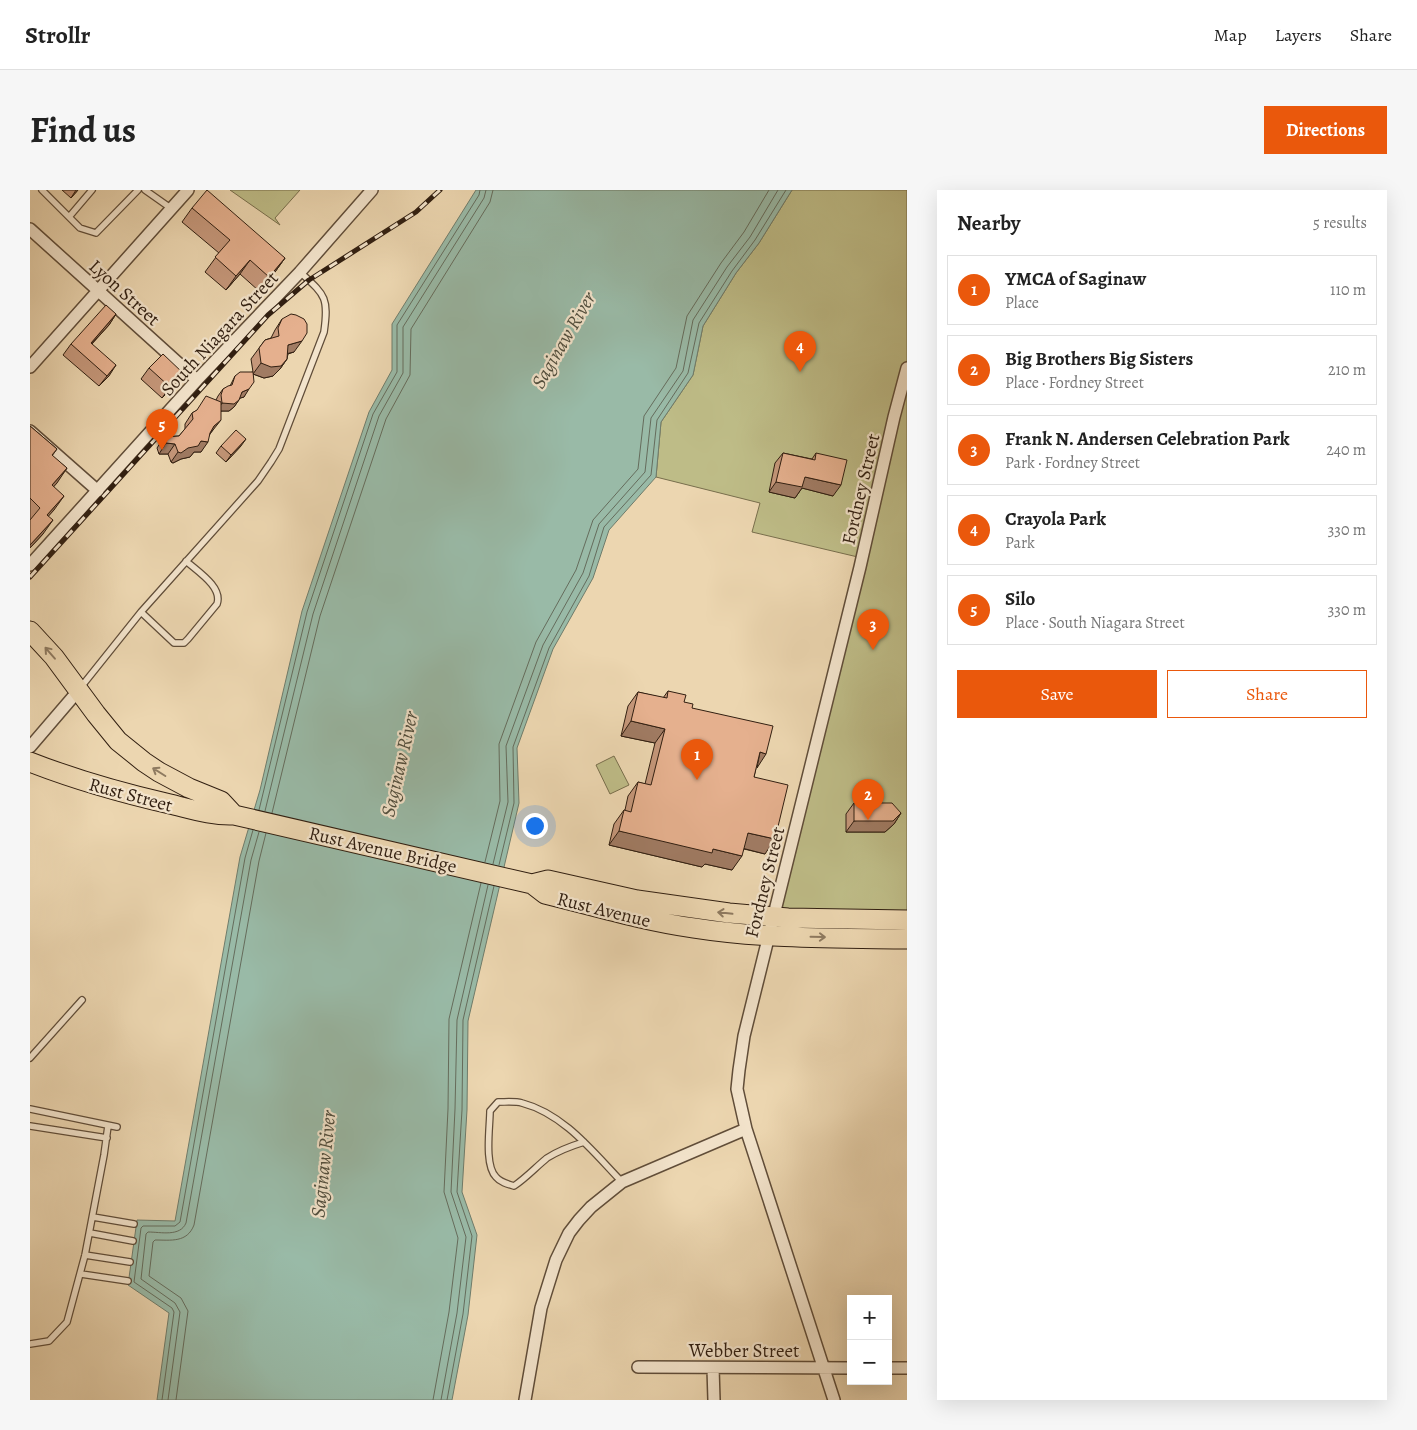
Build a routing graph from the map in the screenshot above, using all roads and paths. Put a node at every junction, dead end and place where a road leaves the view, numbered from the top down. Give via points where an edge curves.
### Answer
1 (42, 190) edge
2 (92, 190) edge
3 (138, 190) edge
4 (145, 190) edge
5 (188, 190) edge
6 (372, 190) edge
7 (172, 208) junction
8 (69, 217) junction
9 (30, 229) edge
10 (300, 272) junction
11 (99, 291) junction
12 (30, 367) edge
13 (907, 368) edge
14 (197, 380) junction
15 (30, 431) edge
16 (98, 491) junction
17 (186, 562) junction
18 (30, 565) edge
19 (141, 612) junction
20 (30, 632) edge
21 (78, 691) junction
22 (30, 747) edge
23 (30, 762) edge
24 (234, 815) junction
25 (532, 884) junction
26 (774, 917) junction
27 (907, 920) edge
28 (769, 935) junction
29 (907, 939) edge
30 (82, 1000) dead end
31 (30, 1058) edge
32 (30, 1109) edge
33 (30, 1126) edge
34 (108, 1126) junction
35 (117, 1128) dead end
36 (746, 1129) junction
37 (107, 1138) junction
38 (584, 1142) junction
39 (622, 1182) junction
40 (93, 1217) junction
41 (134, 1224) dead end
42 (90, 1234) junction
43 (133, 1241) dead end
44 (85, 1255) junction
45 (130, 1262) dead end
46 (81, 1274) junction
47 (128, 1281) dead end
48 (30, 1344) edge
49 (638, 1367) dead end
50 (823, 1367) junction
51 (713, 1368) junction
52 (847, 1368) edge
53 (892, 1368) edge
54 (907, 1368) edge
55 (525, 1400) edge
56 (714, 1400) edge
57 (834, 1400) edge

1 - 8 lane
2 - 8 lane
3 - 8 lane via 96,233 80,228
4 - 7 lane
5 - 7 street
6 - 10 street, South Niagara Street
7 - 11 street
9 - 11 street, Lyon Street
10 - 14 street, South Niagara Street
10 - 17 lane via 322,293 327,313 324,332 279,449 258,481
11 - 12 street
11 - 14 street, Lyon Street
13 - 26 street, Fordney Street
14 - 16 street, South Niagara Street
15 - 16 street
16 - 18 street, South Niagara Street
17 - 19 lane
17 - 19 lane via 215,588 219,599 188,639 184,643 174,643
19 - 21 lane
21 -> 20 highway via 54,657
21 - 22 street
24 -> 21 highway via 221,801 173,780 137,757 112,734
23 - 24 highway, Rust Street via 127,794 218,815
24 - 25 highway, Rust Avenue Bridge
26 -> 25 highway, Rust Avenue via 659,904 548,880
25 - 28 highway, Rust Avenue via 545,894 662,923
26 - 27 highway, Rust Avenue
26 - 28 street, Fordney Street
28 -> 29 highway, Rust Avenue
28 - 36 street, Fordney Street via 739,1070 738,1089
30 - 31 lane
32 - 34 lane
33 - 37 lane
34 - 35 lane
34 - 37 lane
36 - 39 street
36 - 50 street, Fordney Street
37 - 40 lane
38 - 38 lane via 555,1117 521,1102 498,1102 490,1111 489,1164 501,1182 514,1186 548,1158
38 - 39 lane
39 - 55 street via 579,1220 556,1260 541,1308
40 - 41 lane
40 - 42 lane
42 - 43 lane
42 - 44 lane
44 - 45 lane
44 - 46 lane
46 - 47 lane
46 - 48 lane via 67,1322 49,1341
49 - 51 street, Webber Street
50 - 51 street, Webber Street
50 - 52 street, Webber Street
50 - 57 street, Fordney Street
51 - 56 street
53 - 54 street

